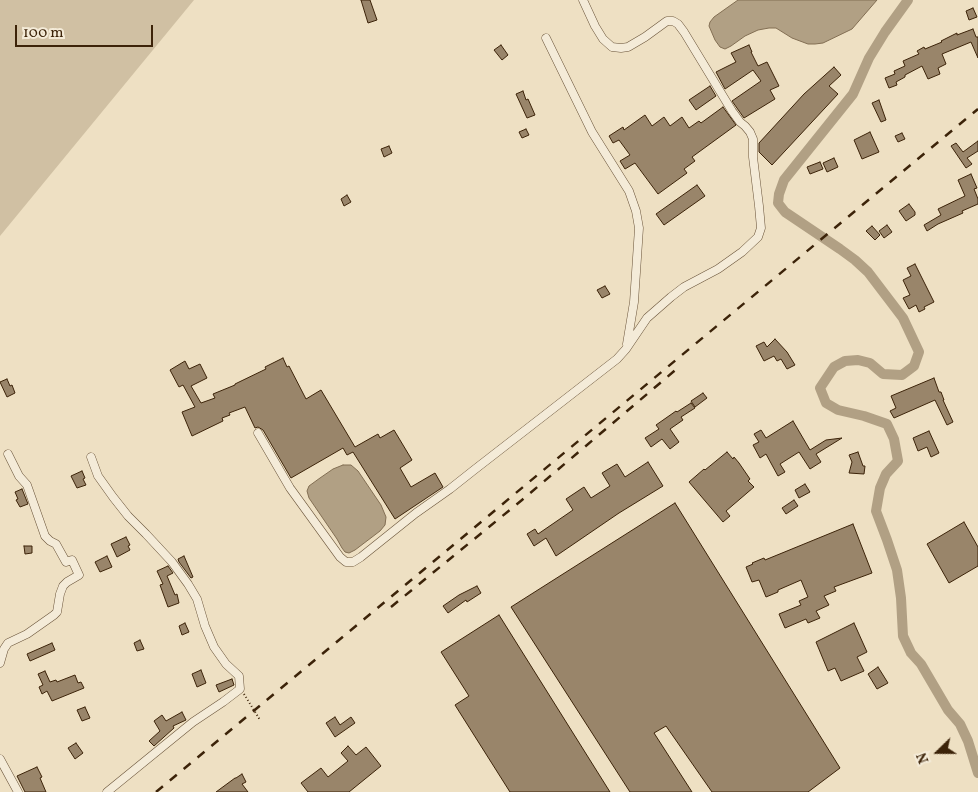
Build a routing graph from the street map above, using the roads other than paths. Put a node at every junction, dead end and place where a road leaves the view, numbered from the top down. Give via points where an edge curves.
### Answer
1 (583, 0) edge
2 (546, 38) dead end
3 (626, 349) junction
4 (258, 433) dead end
5 (8, 454) dead end
6 (91, 457) dead end
7 (0, 663) edge
8 (0, 759) edge
9 (18, 792) edge
10 (107, 792) edge

1 - 3 street via 595,26 612,46 628,47 667,22 678,24 753,139 761,228 758,237 718,269 671,297 647,318
2 - 3 street via 592,132 629,191 636,211 639,238
3 - 4 street via 618,359 353,562 346,562 340,557 290,488
5 - 7 street via 27,485 45,536 56,544 66,562 72,560 79,575 63,586 57,612 8,643
6 - 10 street via 98,476 113,497 188,584 197,599 214,647 239,676 240,688
8 - 9 street

